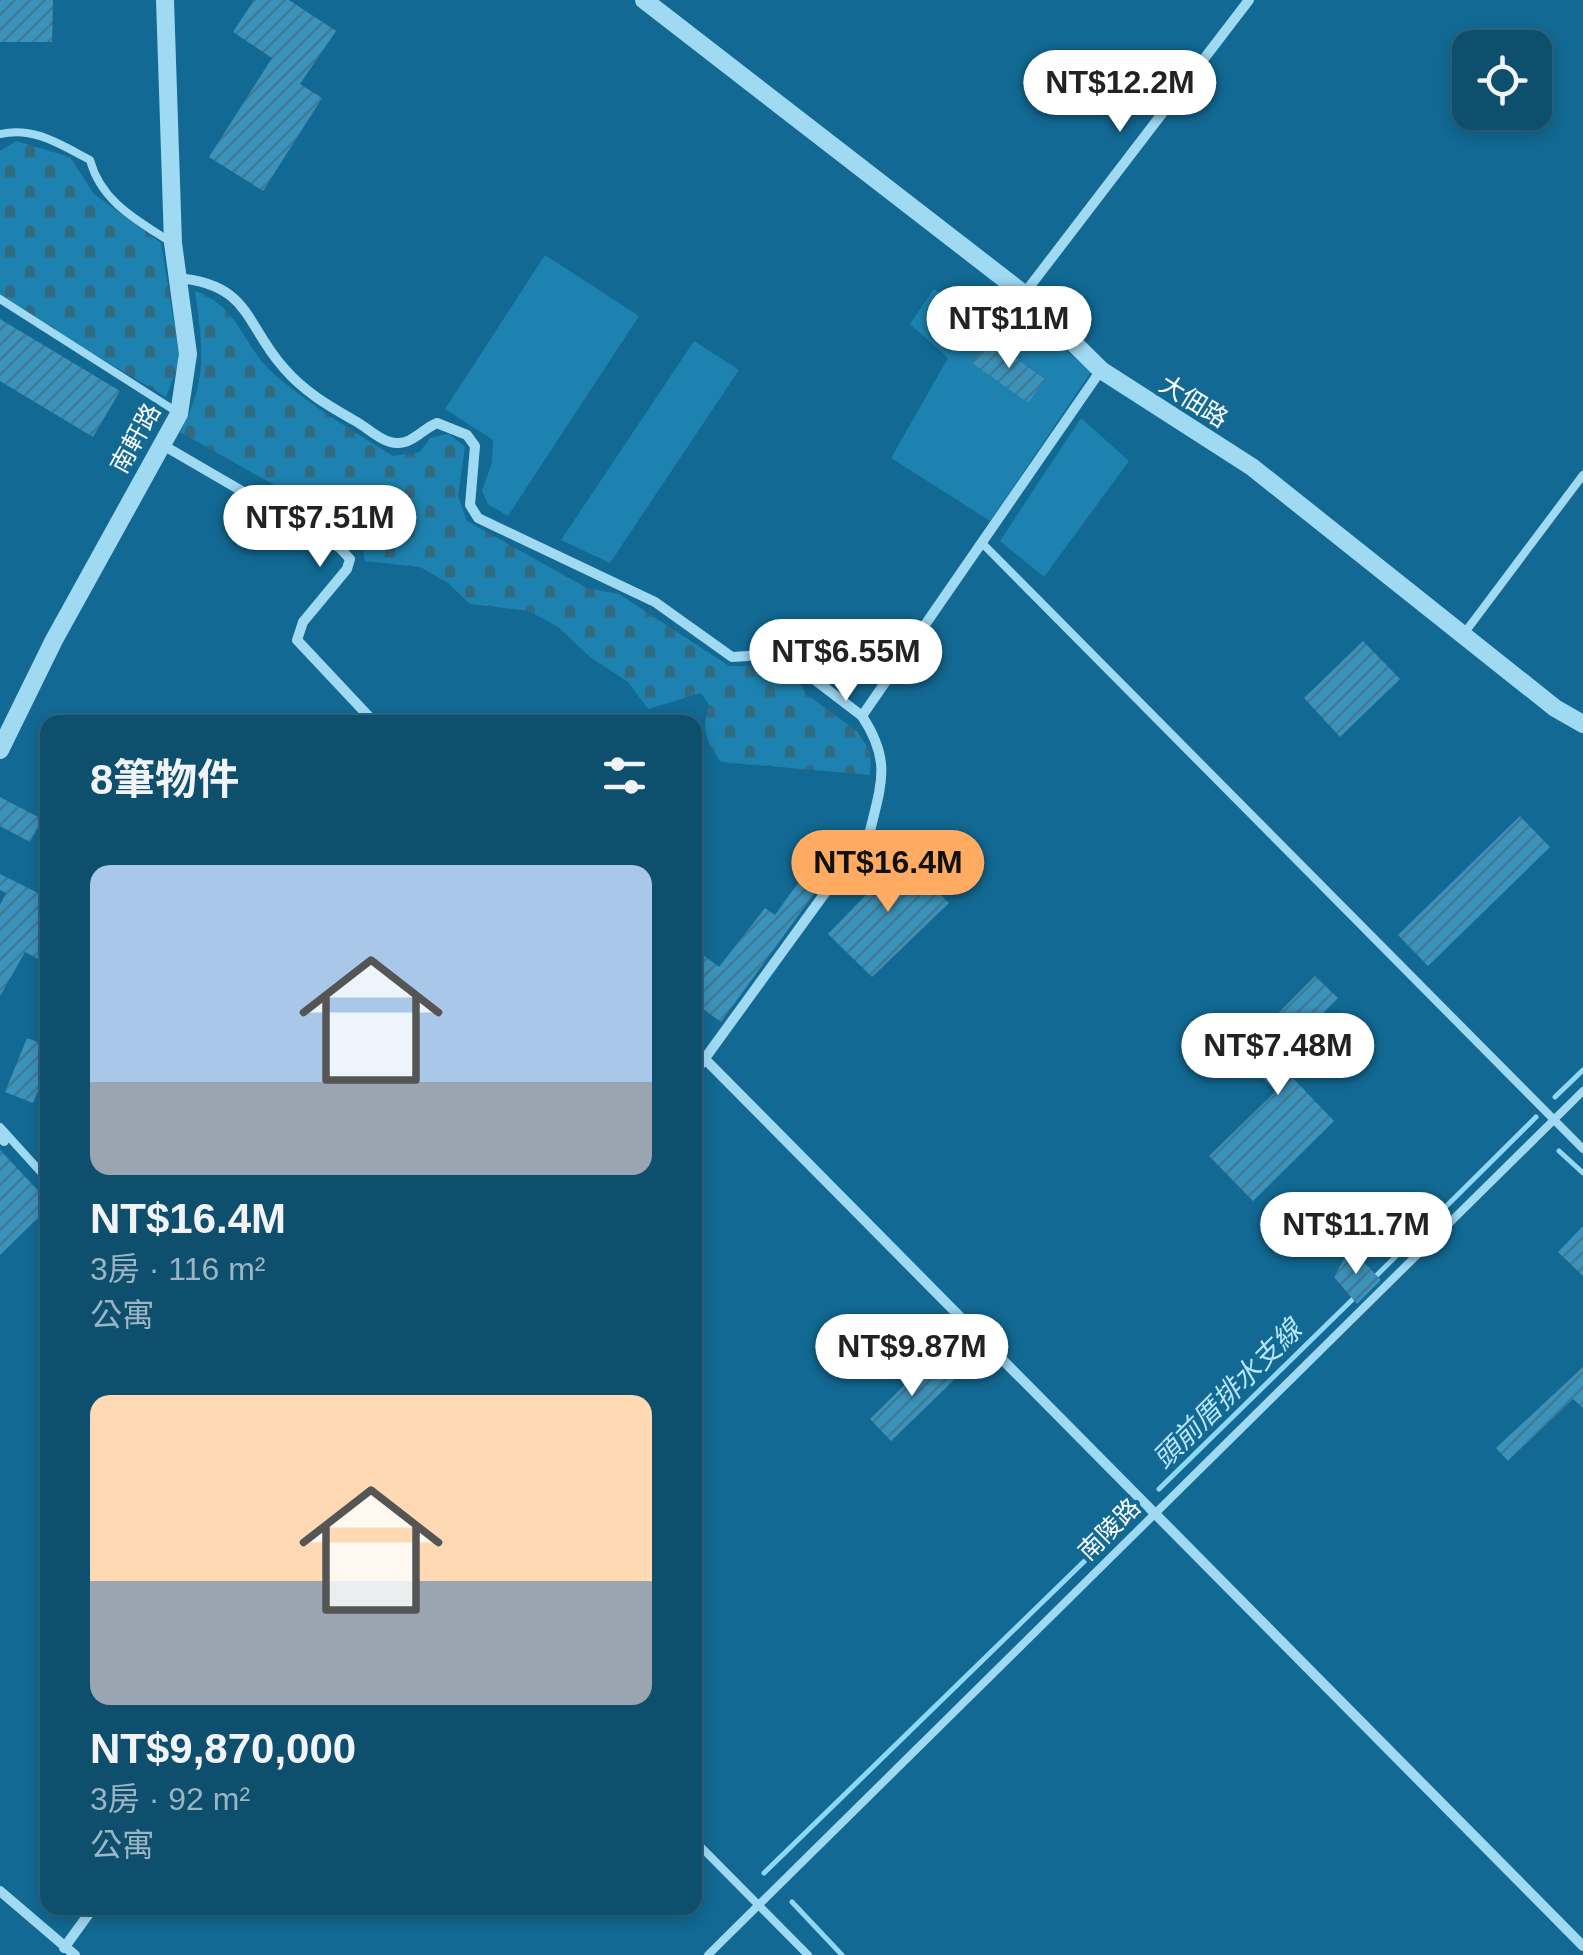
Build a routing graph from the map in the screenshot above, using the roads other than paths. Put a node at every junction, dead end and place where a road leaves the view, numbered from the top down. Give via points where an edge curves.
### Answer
1 (166, 0) edge
2 (644, 0) edge
3 (1249, 0) edge
4 (0, 134) edge
5 (173, 244) junction
6 (177, 278) junction
7 (1024, 294) junction
8 (0, 299) edge
9 (1101, 370) junction
10 (179, 414) junction
11 (160, 444) junction
12 (1583, 475) edge
13 (982, 544) junction
14 (1462, 635) junction
15 (367, 715) edge
16 (862, 716) junction
17 (1583, 724) edge
18 (0, 750) edge
19 (702, 1056) edge
20 (705, 1059) junction
21 (702, 1063) edge
22 (1583, 1091) edge
23 (1554, 1120) junction
24 (0, 1127) edge
25 (1583, 1149) edge
26 (40, 1171) edge
27 (1156, 1510) junction
28 (702, 1847) edge
29 (0, 1891) edge
30 (759, 1905) junction
31 (88, 1915) edge
32 (1583, 1946) edge
33 (61, 1951) edge
34 (75, 1955) edge
35 (708, 1955) edge
36 (808, 1955) edge

1 - 5 street, 南軒路
2 - 7 street, 大佃路
3 - 7 street
4 - 5 lane via 49,138 90,160 98,187
5 - 6 street, 南軒路
6 - 10 street, 南軒路 via 188,354
6 - 16 street via 198,280 240,301 271,354 306,392 383,439 408,442 438,423 467,435 474,446 470,505 478,518 655,602 732,656 781,654
7 - 9 street, 大佃路
8 - 10 lane
9 - 13 street
9 - 14 street, 大佃路 via 1252,467
10 - 11 street, 南軒路
11 - 15 street via 340,548 350,560 302,622 297,640
11 - 18 street, 南軒路
12 - 14 lane
13 - 16 street
13 - 23 lane
14 - 17 street, 大佃路
16 - 20 street via 880,743 881,788 870,831
19 - 20 street
20 - 21 street
20 - 27 street
22 - 23 lane, 南陵路
23 - 25 lane
23 - 27 lane, 南陵路
24 - 26 lane
27 - 30 lane, 南陵路
27 - 32 street
28 - 30 lane
29 - 33 street
30 - 35 lane, 南陵路
30 - 36 lane
31 - 33 street
33 - 34 street

